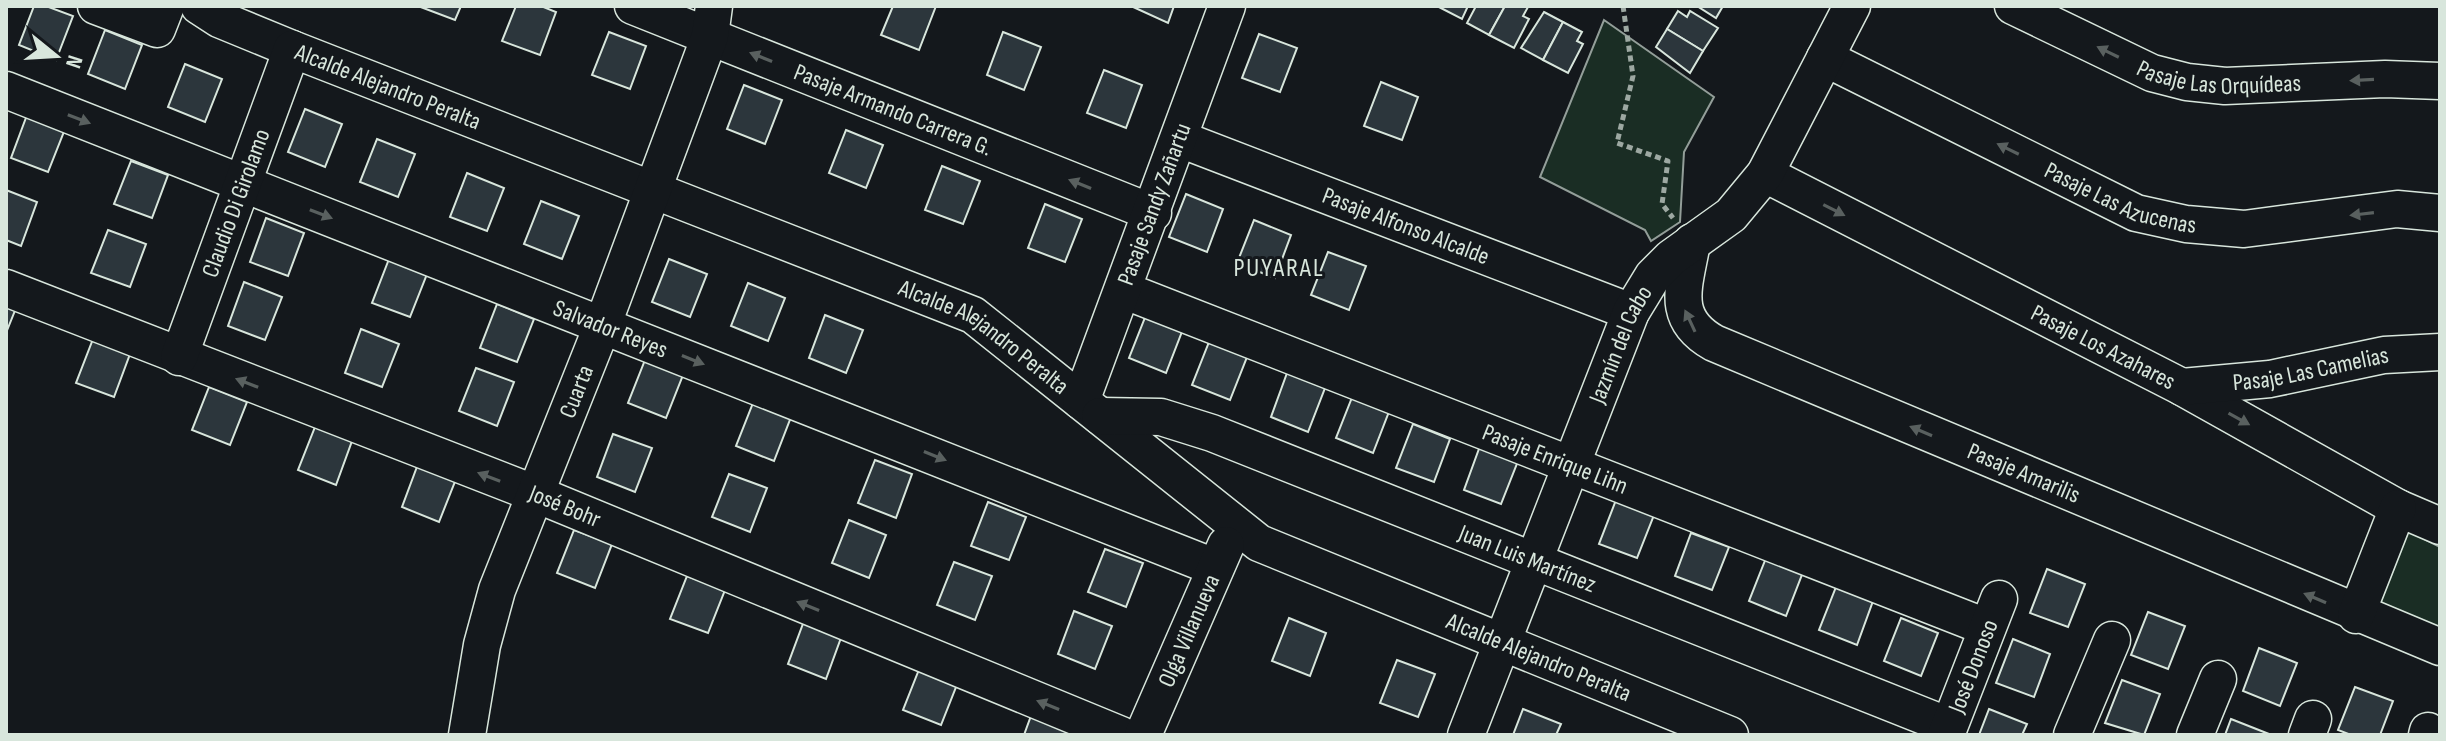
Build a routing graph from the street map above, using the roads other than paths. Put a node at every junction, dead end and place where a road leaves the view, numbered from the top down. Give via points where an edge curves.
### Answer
1 (96, 6) edge
2 (166, 6) edge
3 (199, 6) edge
4 (633, 6) edge
5 (1227, 6) edge
6 (1852, 6) edge
7 (2013, 6) edge
8 (712, 21) edge
9 (292, 49) junction
10 (1825, 58) junction
11 (2440, 81) edge
12 (6, 90) edge
13 (1180, 139) junction
14 (1765, 174) junction
15 (242, 183) junction
16 (652, 192) junction
17 (1153, 213) junction
18 (2440, 213) edge
19 (1692, 242) junction
20 (6, 288) edge
21 (1123, 290) junction
22 (1631, 312) junction
23 (603, 324) junction
24 (2440, 352) edge
25 (179, 357) junction
26 (2182, 387) junction
27 (1091, 409) junction
28 (1571, 463) junction
29 (536, 494) junction
30 (2398, 508) junction
31 (1237, 526) junction
32 (2440, 526) edge
33 (1534, 559) junction
34 (1214, 567) junction
35 (1993, 613) joint
36 (2356, 615) junction
37 (2112, 640) dead end
38 (1501, 644) junction
39 (2440, 647) edge
40 (2218, 679) dead end
41 (1947, 730) edge
42 (467, 735) edge
43 (1121, 735) edge
44 (1143, 735) edge
45 (1466, 735) edge
46 (1730, 735) edge
47 (2072, 735) edge
48 (2195, 735) edge

1 - 2 street via 157,29
3 - 9 street, Alcalde Alejandro Peralta
4 - 8 street, Pasaje Armando Carrera G.
5 - 13 street, Pasaje Sandy Zañartu
6 - 10 street, Jazmín del Cabo
11 -> 7 street, Pasaje Las Orquídeas via 2225,86 2187,82 2152,73
8 - 16 street, Cuarta
17 -> 8 street, Pasaje Armando Carrera G.
9 - 15 street, Claudio Di Girolamo
9 - 16 street, Alcalde Alejandro Peralta
10 - 14 street, Jazmín del Cabo
18 -> 10 street, Pasaje Las Azucenas via 2397,209 2244,229 2136,213
12 -> 15 street, Salvador Reyes
13 - 17 street, Pasaje Sandy Zañartu
13 - 22 street, Pasaje Alfonso Alcalde
14 - 19 street, Jazmín del Cabo via 1731,215
14 -> 26 street, Pasaje Los Azahares
15 -> 23 street, Salvador Reyes
15 - 25 street, Claudio Di Girolamo
16 - 23 street, Cuarta
16 - 27 street, Alcalde Alejandro Peralta via 973,315
17 - 21 street, Pasaje Sandy Zañartu
19 - 22 street, Jazmín del Cabo via 1653,276
36 -> 19 street, Pasaje Amarilis via 1714,343 1695,332 1685,317 1683,293
20 - 25 street, José Bohr
21 - 27 street, Pasaje Sandy Zañartu
21 - 28 street, Pasaje Enrique Lihn
22 - 28 street, Jazmín del Cabo
23 - 29 street, Cuarta
23 -> 34 street, Salvador Reyes
24 - 26 street, Pasaje Las Camelias via 2384,355 2270,379
29 -> 25 street, José Bohr
26 -> 30 street, Pasaje Los Azahares
27 - 31 street, Alcalde Alejandro Peralta
27 - 33 street, Juan Luis Martínez via 1161,417 1212,433
28 - 33 street, Jazmín del Cabo
28 - 35 street, Pasaje Enrique Lihn
29 - 42 street, Cuarta via 497,590
43 -> 29 street, José Bohr
30 - 32 street, Pasaje Los Azahares
30 - 36 street
31 - 34 street, Olga Villanueva
31 - 38 street, Alcalde Alejandro Peralta via 1297,561
33 - 38 street, Jazmín del Cabo
33 - 41 street, Juan Luis Martínez
34 - 44 street, Olga Villanueva
35 - 41 street, José Donoso
36 - 39 street, Pasaje Amarilis
37 - 47 street
38 - 45 street, Jazmín del Cabo
38 - 46 street, Alcalde Alejandro Peralta
40 - 48 street

